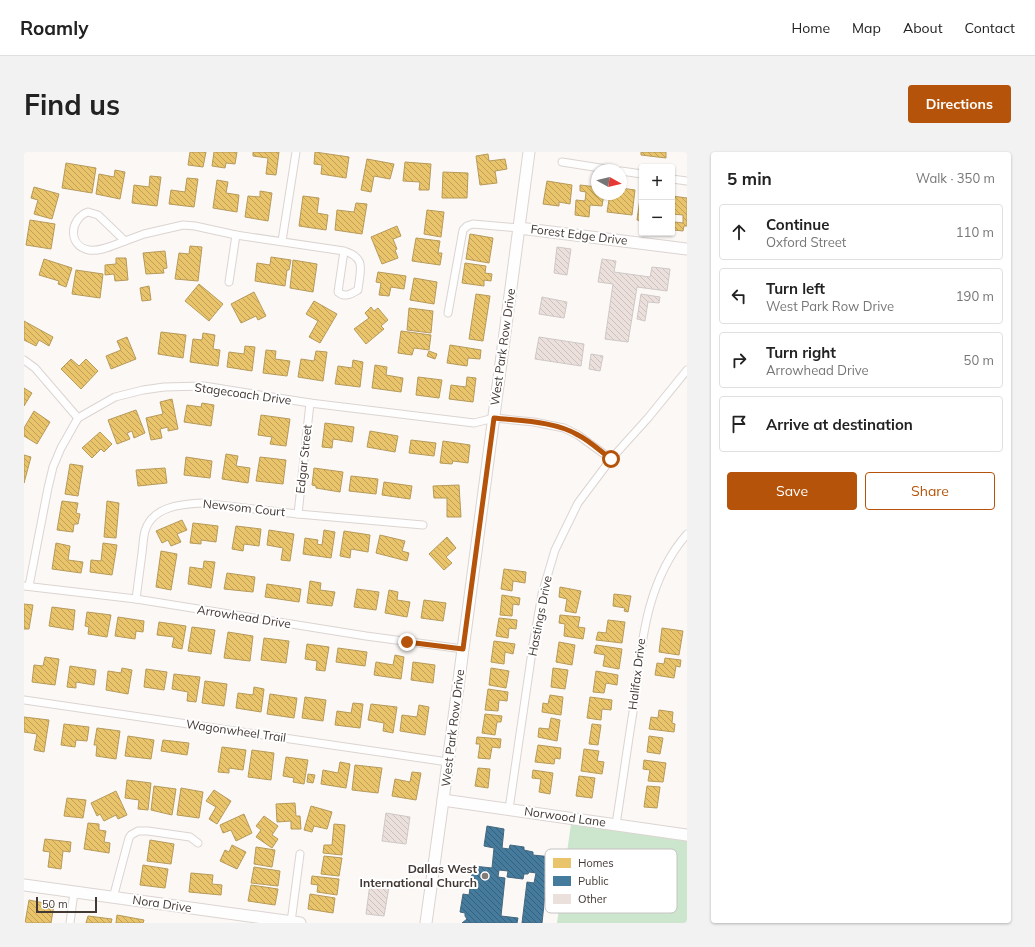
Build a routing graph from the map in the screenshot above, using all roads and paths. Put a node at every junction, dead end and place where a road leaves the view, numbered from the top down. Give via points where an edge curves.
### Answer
1 (296, 152) edge
2 (528, 152) edge
3 (562, 162) dead end
4 (591, 167) edge
5 (627, 172) edge
6 (639, 174) edge
7 (675, 179) edge
8 (687, 181) edge
9 (519, 228) junction
10 (236, 235) junction
11 (282, 241) junction
12 (125, 242) junction
13 (687, 249) edge
14 (344, 251) junction
15 (229, 282) dead end
16 (448, 313) dead end
17 (24, 360) edge
18 (687, 370) edge
19 (310, 403) junction
20 (78, 418) junction
21 (494, 418) junction
22 (611, 459) junction
23 (298, 514) junction
24 (423, 525) dead end
25 (687, 534) edge
26 (27, 586) edge
27 (136, 600) junction
28 (463, 649) junction
29 (24, 700) edge
30 (448, 762) junction
31 (443, 800) junction
32 (510, 809) junction
33 (616, 824) junction
34 (687, 835) edge
35 (198, 843) dead end
36 (300, 854) dead end
37 (24, 885) edge
38 (74, 892) junction
39 (113, 898) junction
40 (276, 921) edge
41 (296, 922) edge
42 (70, 923) edge
43 (426, 923) edge

1 - 11 street
2 - 9 main road, West Park Row Drive
3 - 4 street
5 - 6 street
7 - 8 street
9 - 13 main road, Forest Edge Drive
9 - 16 street via 473,224 463,230
9 - 21 main road, West Park Row Drive
10 - 11 street
10 - 12 street via 183,225 144,234
10 - 15 street
11 - 14 street
12 - 12 street via 93,213 82,214 74,226 74,241 89,250
14 - 14 street via 357,256 360,261 358,290 349,295 338,292
17 - 20 street via 35,368
18 - 22 street, Hastings Drive
19 - 20 street, Stagecoach Drive via 204,386 164,387 115,396
19 - 21 street, Stagecoach Drive via 474,423
19 - 23 street, Edgar Street
20 - 26 street, Stagecoach Drive via 60,448 53,467
21 - 22 street, Stagecoach Drive via 564,428
21 - 28 main road, West Park Row Drive
22 - 32 street, Hastings Drive via 578,503 555,550 542,594
23 - 24 street, Newsom Court
23 - 27 street, Newsom Court via 202,503 181,505 159,512 150,521 145,532
25 - 33 street, Halifax Drive via 678,544 658,580 644,626
26 - 27 street, Arrowhead Drive
27 - 28 street, Arrowhead Drive
28 - 30 main road, West Park Row Drive
29 - 30 street, Wagonwheel Trail
30 - 31 main road, West Park Row Drive
31 - 32 main road, Norwood Lane
31 - 43 main road, West Park Row Drive
32 - 33 main road, Norwood Lane
33 - 34 main road, Norwood Lane
35 - 39 street via 190,837 148,831 138,831 131,835
36 - 41 street
37 - 38 main road, Nora Drive
38 - 39 main road, Nora Drive
38 - 42 street
39 - 40 main road, Nora Drive
40 - 41 main road, Nora Drive

